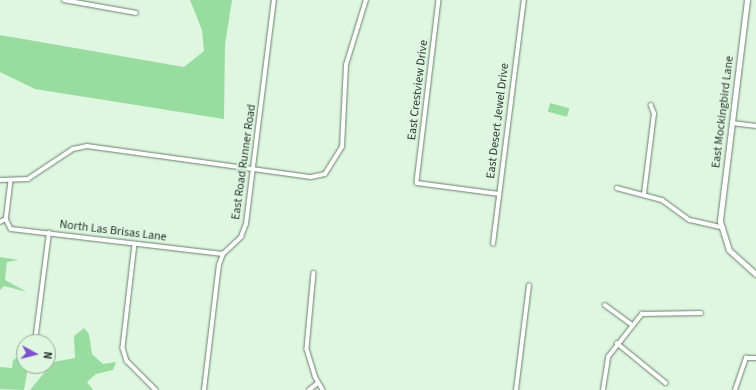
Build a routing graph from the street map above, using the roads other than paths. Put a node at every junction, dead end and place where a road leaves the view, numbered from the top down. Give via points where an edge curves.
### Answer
1 (64, 0) edge
2 (274, 0) edge
3 (366, 0) edge
4 (439, 0) edge
5 (524, 0) edge
6 (747, 0) edge
7 (136, 13) dead end
8 (651, 106) dead end
9 (732, 123) junction
10 (756, 126) edge
11 (253, 170) junction
12 (0, 180) edge
13 (11, 181) junction
14 (617, 188) dead end
15 (499, 194) junction
16 (644, 194) junction
17 (6, 219) junction
18 (0, 222) edge
19 (721, 227) junction
20 (49, 233) junction
21 (135, 244) junction
22 (493, 244) dead end
23 (223, 254) junction
24 (314, 273) dead end
25 (756, 274) edge
26 (529, 286) dead end
27 (605, 305) dead end
28 (701, 313) dead end
29 (631, 324) junction
30 (36, 334) edge
31 (617, 344) junction
32 (756, 358) edge
33 (318, 383) junction
34 (666, 383) dead end
35 (156, 390) edge
36 (204, 390) edge
37 (309, 390) edge
38 (324, 390) edge
39 (516, 390) edge
40 (603, 390) edge
41 (735, 390) edge

1 - 7 street
2 - 11 street, East Road Runner Road
3 - 11 street via 346,65 342,147 330,170 312,177
4 - 15 street, East Crestview Drive via 416,183
5 - 15 street, East Desert Jewel Drive
6 - 9 street, East Mockingbird Lane
8 - 16 street via 654,114
9 - 10 street
9 - 19 street, East Mockingbird Lane
11 - 13 street via 87,146 73,149 33,176
11 - 23 street, East Road Runner Road via 244,230
12 - 13 street
13 - 17 street
14 - 16 street
15 - 22 street, East Desert Jewel Drive
16 - 19 street via 662,200 690,220
17 - 18 street
17 - 20 street, North Las Brisas Lane via 11,228
19 - 25 street via 734,256
20 - 21 street, North Las Brisas Lane
20 - 30 street
21 - 23 street, North Las Brisas Lane
21 - 35 street via 123,348 127,361
23 - 36 street
24 - 33 street via 307,348
26 - 39 street
27 - 29 street
28 - 29 street via 695,315 648,312
29 - 31 street
31 - 34 street
31 - 40 street via 608,357
32 - 41 street via 751,356 742,363
33 - 37 street
33 - 38 street

